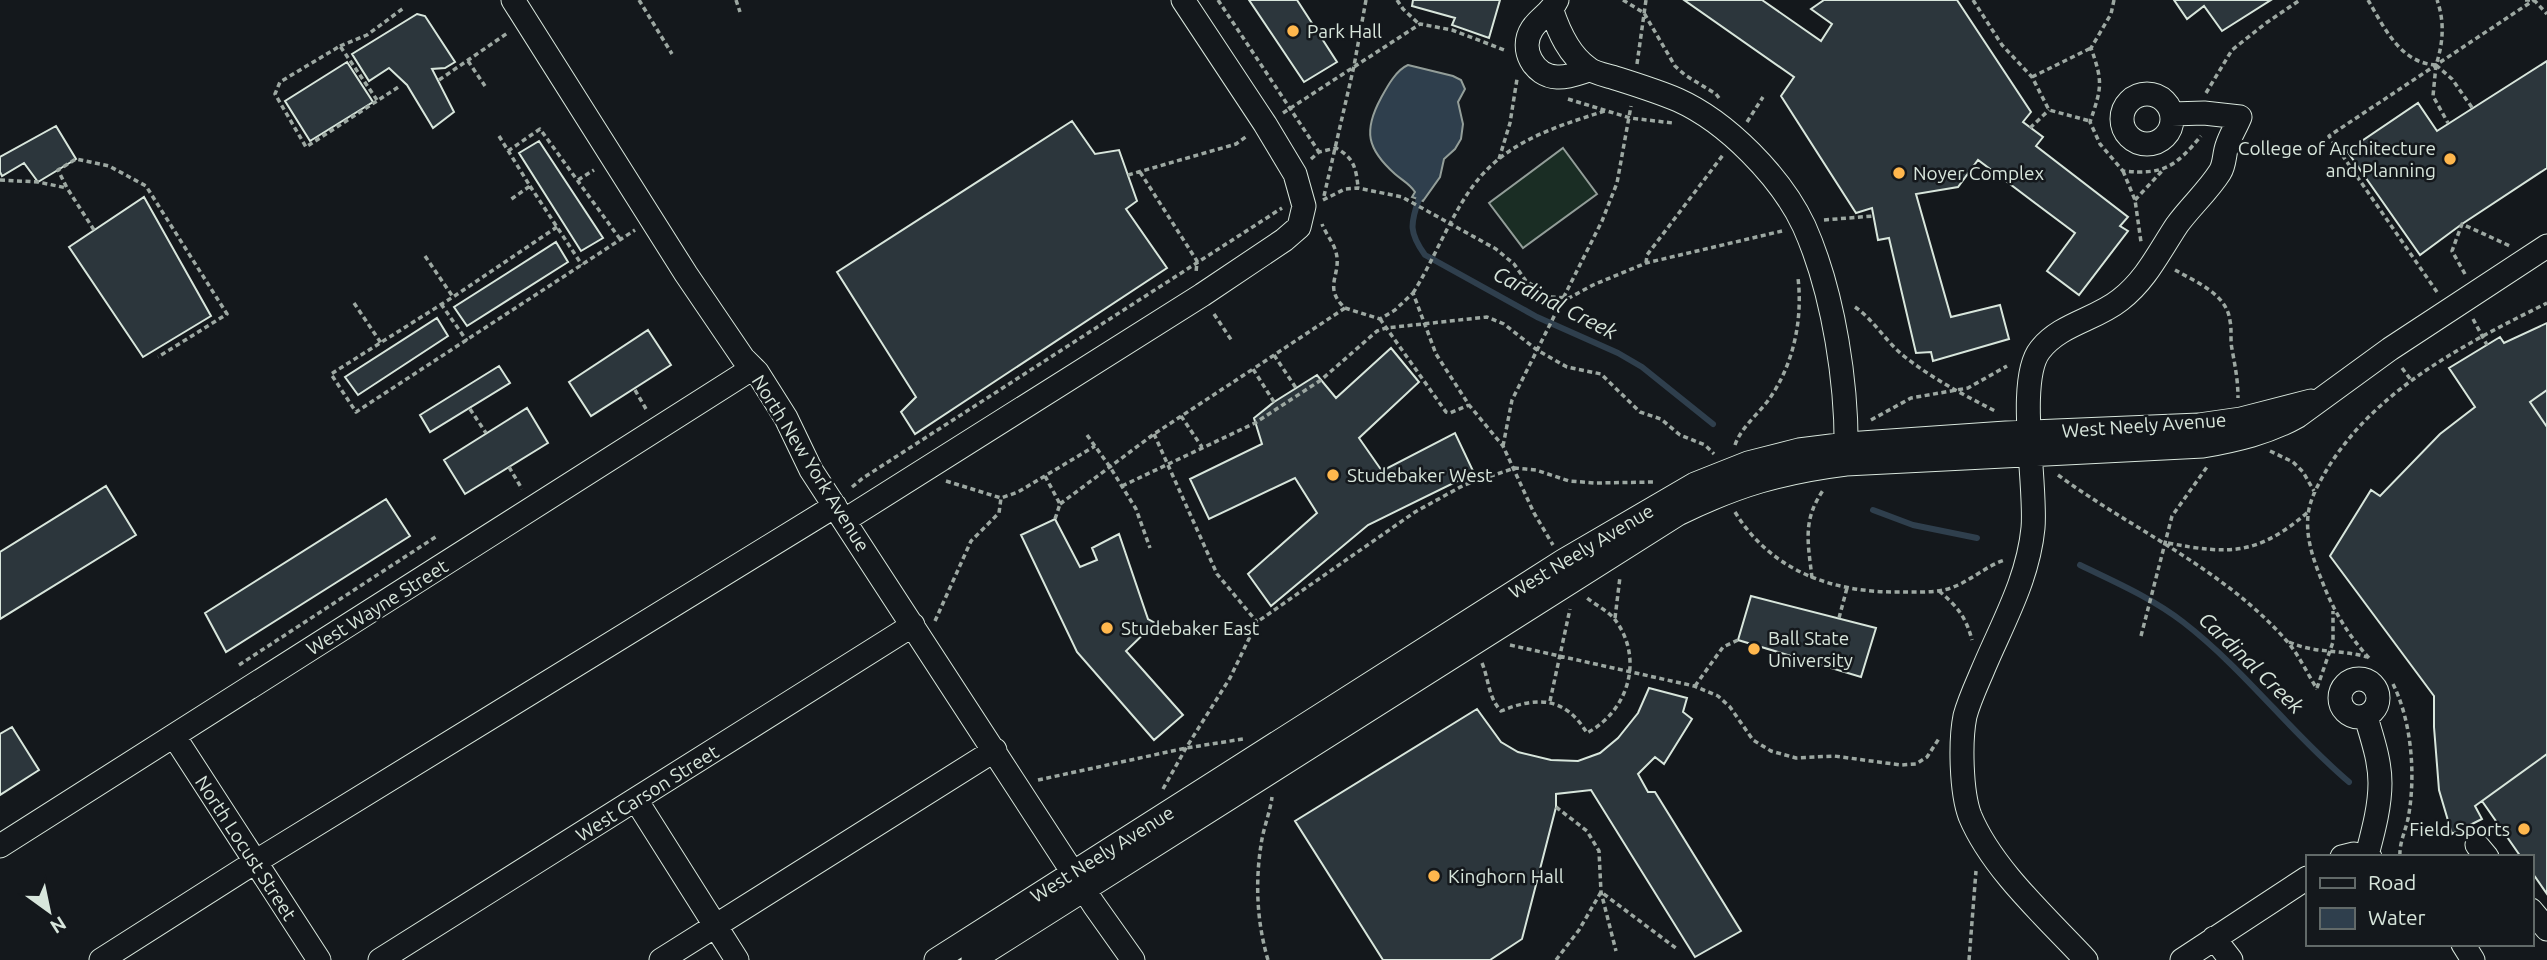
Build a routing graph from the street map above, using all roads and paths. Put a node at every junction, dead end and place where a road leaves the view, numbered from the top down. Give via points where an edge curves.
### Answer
1 (513, 0) edge
2 (639, 0) edge
3 (736, 0) edge
4 (1183, 0) edge
5 (1218, 0) edge
6 (1366, 0) edge
7 (1397, 0) edge
8 (1406, 0) edge
9 (1647, 0) edge
10 (1973, 0) edge
11 (2114, 0) edge
12 (2300, 0) edge
13 (2368, 0) edge
14 (2437, 0) edge
15 (2525, 0) edge
16 (2534, 0) edge
17 (1554, 5) edge
18 (405, 7) dead end
19 (1403, 9) junction
20 (740, 12) dead end
21 (2547, 14) edge
22 (1420, 24) junction
23 (510, 31) dead end
24 (340, 46) junction
25 (2091, 47) junction
26 (1508, 51) dead end
27 (672, 54) dead end
28 (468, 61) junction
29 (2436, 65) junction
30 (1354, 66) junction
31 (1517, 70) dead end
32 (1589, 70) junction
33 (2032, 77) junction
34 (439, 80) dead end
35 (1634, 84) junction
36 (400, 86) dead end
37 (485, 86) dead end
38 (2205, 94) dead end
39 (1560, 95) dead end
40 (1763, 97) dead end
41 (377, 100) junction
42 (1290, 108) junction
43 (2473, 109) dead end
44 (2049, 110) junction
45 (1605, 111) junction
46 (2172, 114) dead end
47 (1630, 118) junction
48 (2090, 121) junction
49 (1676, 123) dead end
50 (2448, 123) dead end
51 (1265, 124) junction
52 (1746, 124) dead end
53 (2030, 128) dead end
54 (2202, 134) dead end
55 (499, 136) dead end
56 (1336, 148) junction
57 (508, 151) junction
58 (1319, 152) junction
59 (1726, 152) dead end
60 (1499, 159) junction
61 (1306, 165) dead end
62 (2164, 170) junction
63 (1140, 172) junction
64 (1128, 175) dead end
65 (0, 180) edge
66 (530, 186) junction
67 (67, 188) junction
68 (1358, 188) junction
69 (1317, 195) dead end
70 (510, 200) dead end
71 (2135, 200) dead end
72 (1321, 201) junction
73 (1315, 203) dead end
74 (1278, 209) dead end
75 (1321, 213) dead end
76 (1874, 216) dead end
77 (1780, 221) dead end
78 (1817, 222) dead end
79 (1451, 223) junction
80 (1322, 225) junction
81 (556, 227) junction
82 (94, 230) dead end
83 (1317, 231) dead end
84 (2547, 246) edge
85 (2511, 247) dead end
86 (425, 256) dead end
87 (2158, 258) junction
88 (1197, 261) junction
89 (1646, 263) junction
90 (582, 265) junction
91 (1798, 275) dead end
92 (2467, 276) dead end
93 (1413, 293) junction
94 (1202, 295) junction
95 (2439, 295) dead end
96 (453, 297) junction
97 (1563, 298) junction
98 (354, 303) dead end
99 (2547, 303) edge
100 (441, 304) junction
101 (1855, 307) dead end
102 (1345, 308) junction
103 (2471, 316) dead end
104 (1380, 319) junction
105 (1424, 324) junction
106 (1386, 328) junction
107 (2483, 336) junction
108 (467, 341) junction
109 (1232, 341) dead end
110 (381, 342) junction
111 (2487, 345) dead end
112 (1537, 350) junction
113 (1274, 355) junction
114 (158, 357) dead end
115 (2400, 365) dead end
116 (2007, 366) dead end
117 (753, 368) junction
118 (1253, 369) junction
119 (2411, 380) junction
120 (1296, 388) dead end
121 (1954, 390) junction
122 (2318, 400) junction
123 (1274, 402) dead end
124 (1469, 405) junction
125 (2237, 405) dead end
126 (470, 409) dead end
127 (2004, 415) dead end
128 (1181, 416) junction
129 (1867, 423) dead end
130 (2030, 432) junction
131 (486, 433) dead end
132 (1154, 433) junction
133 (1087, 435) dead end
134 (1096, 446) junction
135 (1503, 446) junction
136 (1202, 447) junction
137 (1735, 447) dead end
138 (2268, 450) dead end
139 (1847, 454) junction
140 (2031, 456) junction
141 (2215, 457) dead end
142 (1704, 460) dead end
143 (1169, 463) junction
144 (1110, 467) junction
145 (1515, 468) junction
146 (953, 472) dead end
147 (2056, 473) dead end
148 (1045, 476) junction
149 (1122, 486) junction
150 (852, 487) dead end
151 (1825, 487) dead end
152 (1649, 490) dead end
153 (2314, 491) junction
154 (1001, 498) junction
155 (1060, 504) junction
156 (1730, 504) dead end
157 (2308, 512) junction
158 (840, 513) junction
159 (1055, 520) dead end
160 (437, 536) dead end
161 (2164, 542) junction
162 (1150, 548) dead end
163 (1555, 549) dead end
164 (2005, 560) dead end
165 (1620, 575) dead end
166 (1812, 579) junction
167 (1847, 588) junction
168 (1939, 591) junction
169 (1581, 592) dead end
170 (1572, 597) dead end
171 (2333, 609) junction
172 (920, 618) junction
173 (1839, 618) dead end
174 (1615, 619) junction
175 (1257, 622) junction
176 (2141, 636) dead end
177 (1502, 640) dead end
178 (1738, 640) dead end
179 (1972, 641) dead end
180 (2287, 641) junction
181 (2329, 652) junction
182 (1477, 655) dead end
183 (1561, 657) junction
184 (239, 664) dead end
185 (1630, 673) junction
186 (2393, 684) dead end
187 (1695, 686) junction
188 (1550, 702) junction
189 (2365, 716) dead end
190 (174, 736) junction
191 (1940, 737) dead end
192 (1246, 738) dead end
193 (1185, 748) junction
194 (995, 750) junction
195 (1272, 789) dead end
196 (1045, 792) dead end
197 (1162, 798) dead end
198 (636, 800) junction
199 (1556, 807) dead end
200 (0, 846) edge
201 (2369, 855) edge
202 (2400, 855) edge
203 (255, 862) junction
204 (1977, 864) dead end
205 (2306, 879) edge
206 (1079, 881) junction
207 (1601, 892) junction
208 (2533, 912) edge
209 (715, 926) junction
210 (2547, 929) edge
211 (2214, 938) junction
212 (1677, 949) dead end
213 (1616, 951) dead end
214 (1560, 955) junction
215 (101, 960) edge
216 (319, 960) edge
217 (380, 960) edge
218 (661, 960) edge
219 (737, 960) edge
220 (936, 960) edge
221 (973, 960) edge
222 (1133, 960) edge
223 (1268, 960) edge
224 (1550, 960) edge
225 (1556, 960) edge
226 (1969, 960) edge
227 (2086, 960) edge
228 (2182, 960) edge
229 (2231, 960) edge

1 - 117 street, North New York Avenue via 687,274
2 - 27 path
3 - 20 path
4 - 51 street
5 - 42 path
6 - 30 path
7 - 19 path
8 - 19 path
9 - 35 path
10 - 33 path via 2002,46
11 - 25 path via 2111,15
12 - 38 path via 2232,50
13 - 29 path via 2396,46 2424,65
14 - 29 path via 2443,30
15 - 16 path
16 - 21 path
16 - 29 path
17 - 32 street via 1570,50
17 - 32 street via 1532,28 1528,54 1545,75
18 - 24 path via 367,35
19 - 22 path
22 - 26 path via 1452,30
22 - 30 path
23 - 28 path
24 - 41 path
24 - 41 path via 281,82 275,94 306,147
25 - 33 path
25 - 48 path via 2101,78
28 - 34 path
28 - 37 path
29 - 43 path
29 - 50 path via 2433,96
29 - 95 path via 2329,136
30 - 42 path
30 - 56 path
31 - 60 path via 1510,123
32 - 35 street
33 - 44 path
35 - 47 path
35 - 139 street via 1679,100 1735,139 1786,196 1803,225 1836,333
36 - 41 path
39 - 45 path
40 - 52 path
42 - 51 path
42 - 58 path
44 - 48 path
44 - 53 path
45 - 47 path
45 - 60 path via 1539,135
46 - 87 street via 2240,117 2222,169 2177,225
47 - 49 path
47 - 97 path via 1617,183
48 - 62 path via 2100,144 2123,171
51 - 63 path via 1236,144
51 - 94 street via 1295,174 1303,217 1284,240
54 - 62 path via 2184,156
55 - 57 path
56 - 58 path
56 - 68 path via 1354,163
56 - 72 path
57 - 66 path
57 - 90 path via 540,129 620,239
58 - 61 path
59 - 89 path via 1647,255
60 - 79 path via 1480,177
62 - 71 path
63 - 64 path
63 - 88 path
65 - 67 path
66 - 70 path
66 - 81 path
67 - 82 path
67 - 114 path via 58,170 76,159 109,166 146,186 227,314
68 - 72 path
68 - 79 path via 1402,197
69 - 72 path
72 - 73 path
74 - 88 path
75 - 80 path
76 - 78 path
77 - 89 path via 1788,229
79 - 93 path
79 - 97 path via 1496,248 1537,289
80 - 83 path
80 - 102 path via 1336,250 1338,267 1332,291
81 - 90 path
81 - 96 path
84 - 122 street, West Neely Avenue
85 - 92 path via 2462,224 2452,251
86 - 96 path
87 - 125 path via 2225,305 2238,376
87 - 130 street via 2119,302 2055,334 2038,351 2029,375
88 - 94 path via 1196,285
88 - 150 path
89 - 97 path
90 - 108 path
91 - 137 path via 1798,316 1785,372 1738,435
93 - 104 path
93 - 105 path
94 - 109 path
94 - 158 street
96 - 100 path
97 - 112 path
98 - 110 path
99 - 107 path
100 - 108 path
100 - 110 path
101 - 121 path via 1906,357
102 - 104 path
102 - 113 path
103 - 107 path
104 - 106 path
105 - 106 path
105 - 112 path via 1487,317 1504,324
105 - 124 path via 1436,354
106 - 124 path via 1446,412
106 - 136 path via 1255,423
107 - 111 path
107 - 119 path
108 - 110 path via 356,412 331,374
112 - 135 path via 1512,400
112 - 142 path via 1567,367 1601,374 1640,412 1705,445 1714,455
113 - 118 path
113 - 120 path
115 - 119 path
116 - 121 path via 1982,382
117 - 158 street, North New York Avenue
117 - 190 street, West Wayne Street
118 - 123 path
118 - 128 path
119 - 153 path via 2338,451
121 - 127 path
121 - 129 path via 1912,398
122 - 130 street, West Neely Avenue via 2199,425
122 - 140 street, West Neely Avenue via 2285,423 2245,439 2203,446
124 - 135 path
126 - 131 path
128 - 132 path
128 - 136 path
130 - 139 street, West Neely Avenue
130 - 140 street
132 - 143 path
132 - 144 path
133 - 134 path
134 - 144 path
134 - 148 path
135 - 145 path
136 - 143 path
138 - 153 path via 2293,462
139 - 140 street, West Neely Avenue
139 - 206 street, West Neely Avenue via 1799,450 1695,484 1563,561
140 - 227 street via 2033,527 2026,565 1966,714 1963,767 1969,813 1979,835 2018,886
141 - 161 path via 2172,516
143 - 149 path
143 - 175 path via 1217,574
144 - 149 path
144 - 155 path
145 - 152 path via 1569,481 1661,483
145 - 163 path
145 - 175 path via 1464,485 1415,512
146 - 154 path via 942,479
147 - 161 path
148 - 154 path
148 - 155 path
149 - 162 path
151 - 166 path via 1808,521
153 - 157 path
154 - 172 path via 999,513 971,541 935,621
155 - 159 path
156 - 166 path via 1744,528 1770,555
157 - 161 path via 2271,540 2249,548 2224,550
157 - 171 path via 2311,554
158 - 172 street, North New York Avenue
158 - 203 street
160 - 184 path
161 - 176 path
161 - 180 path via 2257,611
164 - 168 path via 1968,582
165 - 174 path
166 - 167 path
167 - 168 path
167 - 173 path
168 - 179 path via 1962,611
169 - 174 path
170 - 183 path
171 - 181 path via 2335,628
171 - 181 path via 2369,658
172 - 194 street, North New York Avenue
172 - 198 street, West Carson Street
174 - 185 path via 1628,647
175 - 193 path via 1230,678
177 - 183 path
178 - 187 path via 1723,647
180 - 181 path
180 - 181 path via 2317,689
182 - 188 path via 1490,696 1501,711 1520,703
183 - 185 path
183 - 188 path
185 - 187 path
185 - 188 path via 1615,711 1587,733 1573,714
186 - 202 path via 2410,747 2408,817
187 - 191 path via 1730,707 1753,740 1796,758 1916,764 1927,757
189 - 201 street via 2380,782
190 - 200 street, West Wayne Street
190 - 203 street, North Locust Street
192 - 193 path
193 - 196 path via 1037,780
193 - 197 path
194 - 206 street, North New York Avenue
194 - 209 street
195 - 223 path via 1258,884
198 - 209 street
198 - 217 street, West Carson Street
199 - 207 path via 1587,831 1599,851
203 - 215 street
203 - 216 street, North Locust Street
204 - 226 path
205 - 211 street
206 - 220 street, West Neely Avenue
206 - 221 street, West Neely Avenue
206 - 222 street, North New York Avenue
207 - 212 path
207 - 213 path
207 - 214 path
208 - 210 street
209 - 218 street
209 - 219 street
211 - 228 street
211 - 229 street
214 - 224 path
214 - 225 path

